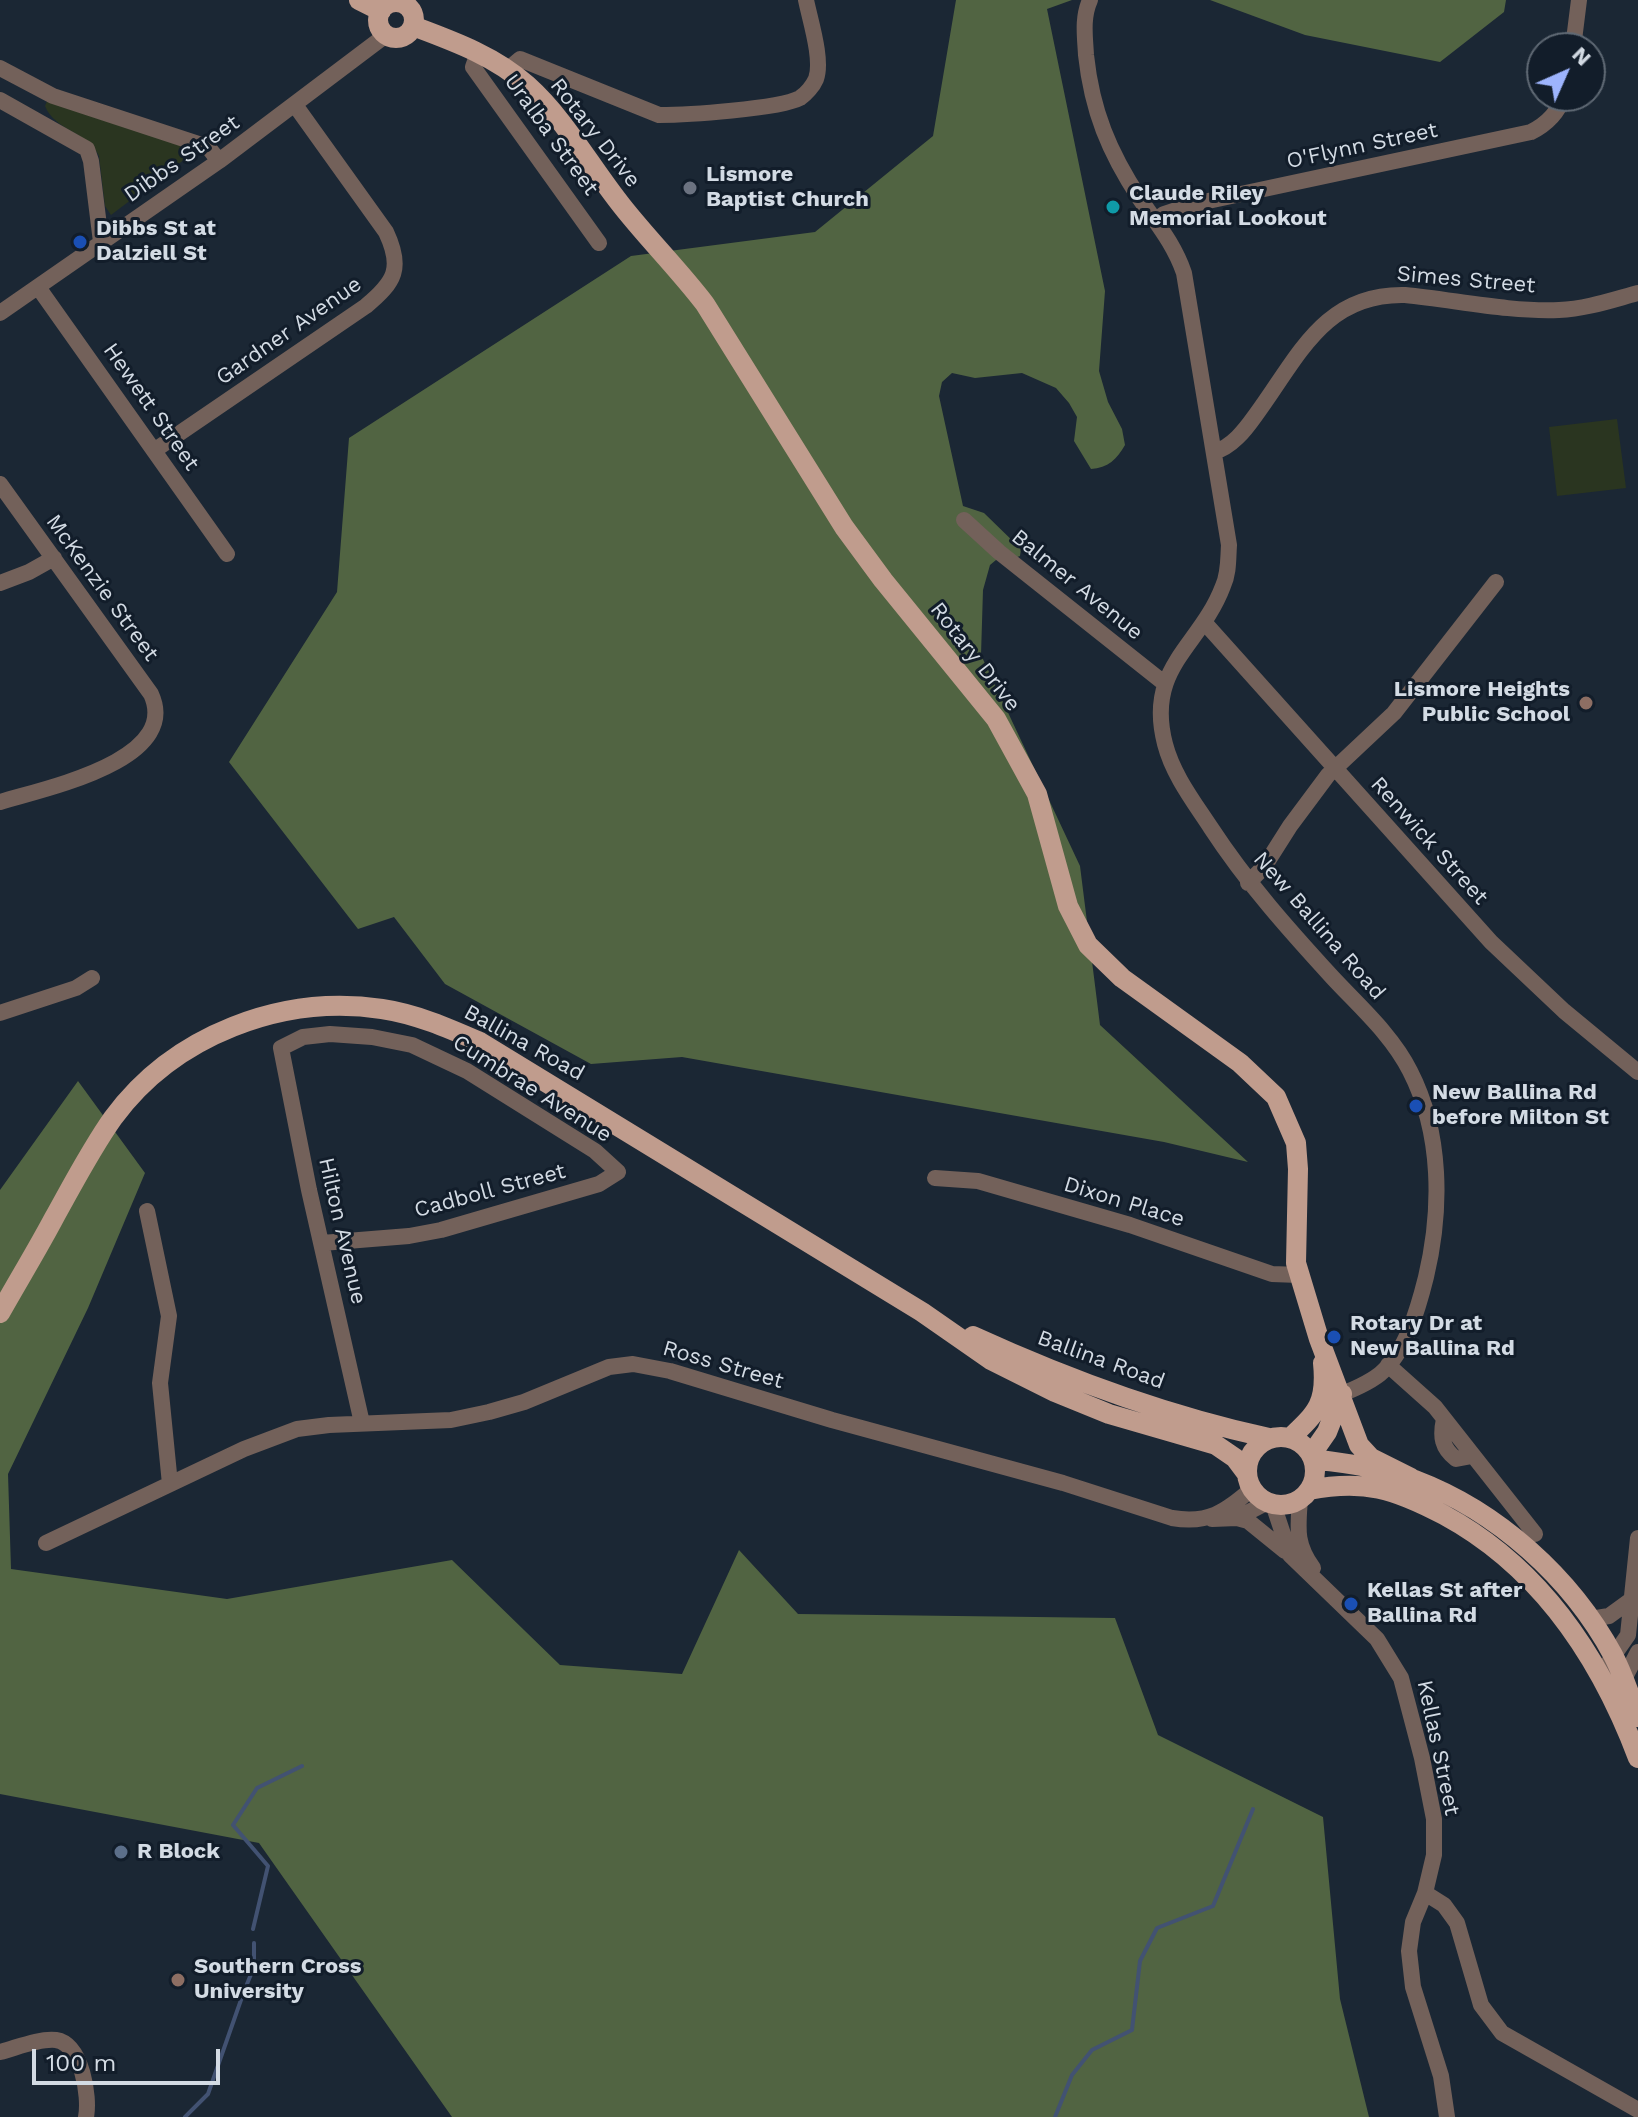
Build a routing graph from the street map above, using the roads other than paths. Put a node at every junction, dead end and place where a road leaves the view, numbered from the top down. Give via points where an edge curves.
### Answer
1 (359, 0) edge
2 (806, 0) edge
3 (1090, 0) edge
4 (1579, 0) edge
5 (381, 11) junction
6 (413, 26) junction
7 (1575, 32) edge
8 (386, 35) junction
9 (478, 53) junction
10 (0, 68) edge
11 (507, 70) junction
12 (0, 100) edge
13 (295, 105) junction
14 (1556, 112) edge
15 (219, 161) junction
16 (1156, 220) junction
17 (101, 242) junction
18 (599, 243) dead end
19 (38, 287) junction
20 (1638, 293) edge
21 (0, 313) edge
22 (155, 450) junction
23 (1214, 452) junction
24 (0, 484) edge
25 (964, 520) dead end
26 (227, 554) dead end
27 (54, 558) junction
28 (1496, 582) dead end
29 (0, 583) edge
30 (1204, 622) junction
31 (1164, 683) junction
32 (1334, 770) junction
33 (0, 802) edge
34 (1248, 883) junction
35 (92, 978) dead end
36 (0, 1013) edge
37 (281, 1048) joint
38 (1638, 1072) edge
39 (618, 1172) joint
40 (935, 1178) dead end
41 (147, 1211) dead end
42 (322, 1243) junction
43 (1299, 1275) junction
44 (922, 1312) junction
45 (0, 1313) edge
46 (1388, 1365) junction
47 (1332, 1398) junction
48 (362, 1423) junction
49 (1280, 1438) junction
50 (1312, 1457) junction
51 (1411, 1478) junction
52 (1249, 1481) junction
53 (170, 1484) junction
54 (1304, 1494) junction
55 (1271, 1503) junction
56 (1209, 1518) junction
57 (1237, 1518) junction
58 (1535, 1534) dead end
59 (1638, 1538) edge
60 (46, 1543) dead end
61 (1290, 1555) junction
62 (1631, 1600) junction
63 (1338, 1601) junction
64 (1590, 1619) junction
65 (1638, 1652) edge
66 (1614, 1656) junction
67 (1624, 1679) junction
68 (1615, 1703) junction
69 (1638, 1717) edge
70 (1638, 1758) edge
71 (1425, 1893) junction
72 (0, 2052) edge
73 (1638, 2110) edge
74 (86, 2117) edge
75 (1447, 2117) edge

1 - 5 main road, Uralba Street
2 - 11 street, Uralba Street via 818,70 812,87 783,103 659,115 520,59
3 - 16 street, New Ballina Road via 1084,13 1085,46 1099,124 1119,166
4 - 7 street
5 - 6 main road, Uralba Street via 392,3 406,5 414,16
5 - 8 main road via 379,24
6 - 8 main road via 404,36
6 - 9 main road, Uralba Street
8 - 13 street, Dibbs Street
9 - 11 main road, Uralba Street
9 - 18 street, Uralba Street via 473,67 484,85
10 - 15 street via 53,96 208,147
11 - 43 main road, Rotary Drive via 540,98 622,207 696,293 844,527 996,719 1037,794 1068,906 1088,945 1122,978 1261,1079 1276,1097 1296,1143
12 - 17 street via 87,149
13 - 15 street, Dibbs Street
13 - 22 street, Gardner Avenue via 386,232 394,248 395,272 366,306
14 - 16 street, O'Flynn Street via 1531,132 1194,204
15 - 17 street, Dibbs Street
16 - 23 street, New Ballina Road via 1184,273
17 - 19 street, Dibbs Street
19 - 21 street, Dibbs Street
19 - 22 street, Hewett Street
20 - 23 street, Simes Street via 1560,310 1405,295 1360,300 1320,326 1250,423 1232,443
22 - 26 street, Hewett Street
23 - 30 street, New Ballina Road via 1229,545 1224,584
24 - 27 street, McKenzie Street
25 - 31 street, Balmer Avenue
27 - 29 street
27 - 33 street, McKenzie Street via 151,694 155,723 136,748 103,770
28 - 32 street via 1394,713
30 - 31 street, New Ballina Road
30 - 32 street, Renwick Street
31 - 34 street, New Ballina Road via 1162,727 1170,760
32 - 34 street
32 - 38 street, Renwick Street via 1525,976
34 - 46 street, New Ballina Road via 1393,1045 1409,1067 1428,1115 1435,1230 1415,1314
35 - 36 street
37 - 39 street, Cumbrae Avenue via 303,1037 330,1034 412,1045 467,1071 595,1151
37 - 42 street, Hilton Avenue
39 - 42 street, Cadboll Street via 599,1184 441,1230
40 - 43 street, Dixon Place via 978,1181 1272,1274
41 - 53 street via 169,1316 160,1383
42 - 48 street, Hilton Avenue
43 - 47 main road, Rotary Drive
44 - 45 main road, Ballina Road via 480,1042 409,1014 336,1005 282,1011 241,1023 178,1057 146,1082 103,1133
44 - 49 main road, Ballina Road via 1083,1382 1220,1427
44 - 52 main road, Ballina Road via 991,1360 1042,1386 1109,1414 1216,1445 1235,1458
46 - 47 street, New Ballina Road via 1372,1380
46 - 58 street via 1444,1419
47 - 49 main road
47 - 50 main road, Rotary Drive via 1327,1432
47 - 51 main road, Rotary Drive via 1365,1452
48 - 53 street, Ross Street via 297,1429
48 - 56 street, Ross Street via 451,1420 524,1402 609,1367 644,1365 1172,1518
49 - 50 main road via 1302,1444
49 - 52 main road via 1252,1451
50 - 51 main road
50 - 54 main road via 1315,1474
51 - 64 main road via 1470,1506 1506,1531 1538,1558
52 - 55 main road
52 - 56 street via 1228,1508
53 - 60 street, Ross Street
54 - 55 main road via 1290,1504
54 - 63 street, Kellas Street via 1300,1545
54 - 68 main road via 1340,1484 1368,1485 1406,1497 1465,1527 1537,1586 1588,1652
55 - 57 street
55 - 61 street, Kellas Street
56 - 57 street
57 - 61 street, Kellas Street via 1256,1526
59 - 62 street
61 - 63 street, Kellas Street
62 - 64 street via 1609,1616
62 - 66 street via 1628,1635
63 - 71 street, Kellas Street via 1377,1639 1401,1678 1434,1819 1434,1855
64 - 66 main road
65 - 67 street
66 - 67 main road
66 - 68 street via 1607,1665
67 - 69 main road
68 - 70 main road
71 - 73 street via 1452,1913 1481,2005 1502,2033
71 - 75 street, Kellas Street via 1409,1951 1413,1987 1441,2076
72 - 74 street via 47,2040 65,2043 81,2070

